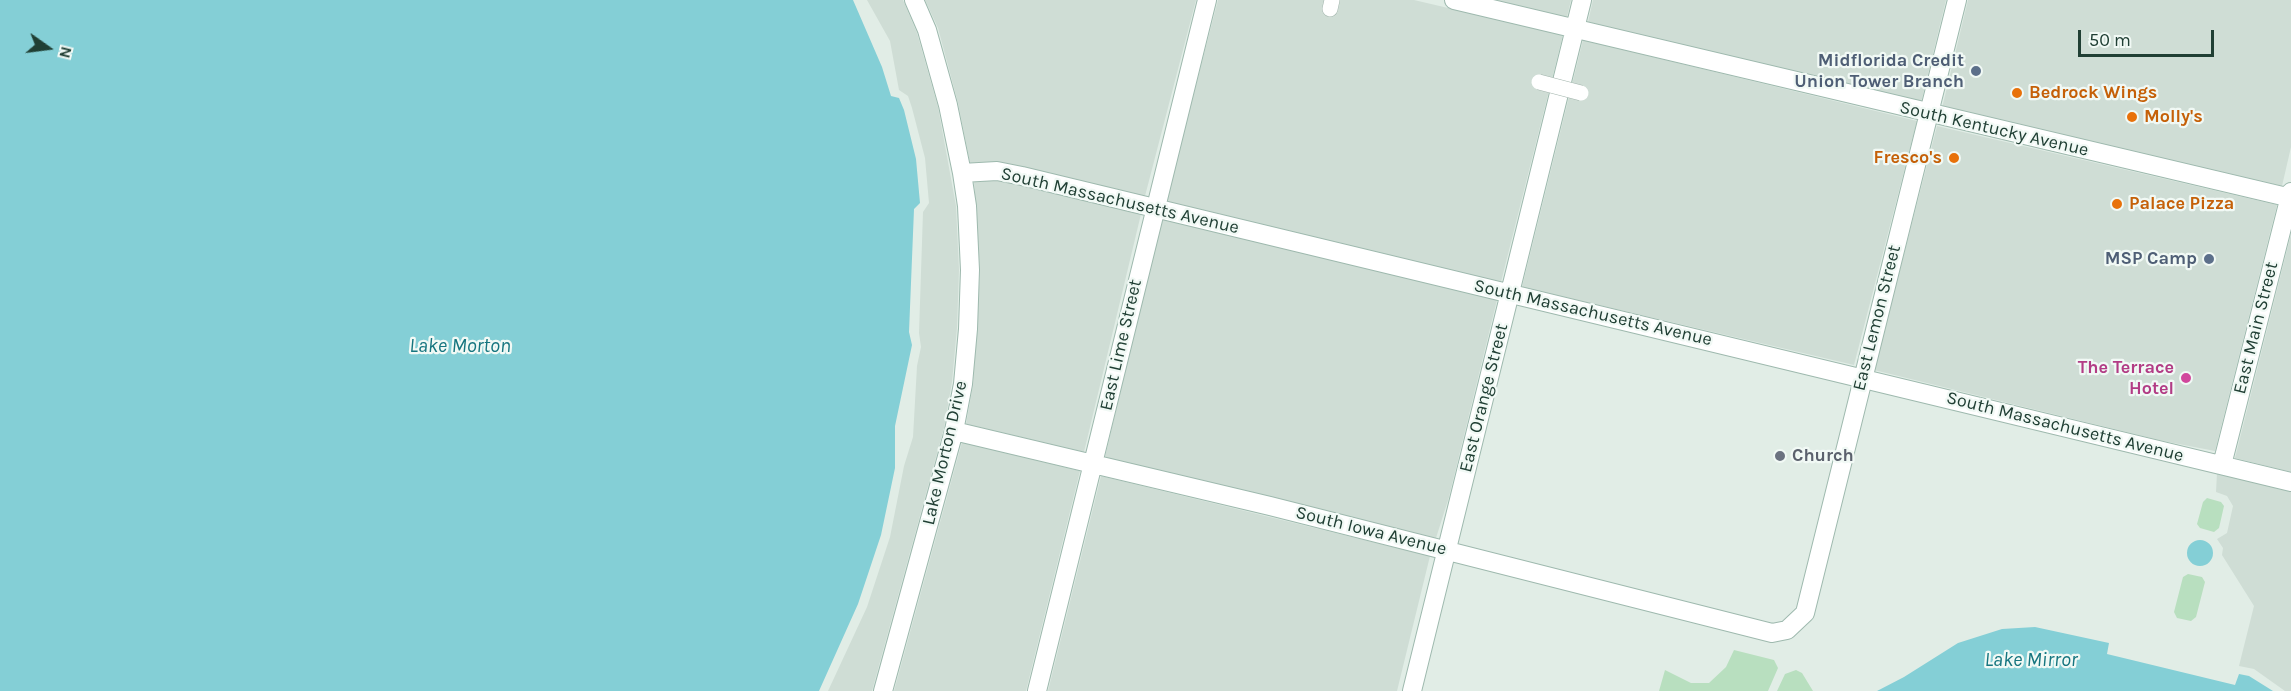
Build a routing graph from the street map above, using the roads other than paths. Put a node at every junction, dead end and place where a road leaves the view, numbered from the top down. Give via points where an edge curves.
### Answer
1 (914, 0) edge
2 (1207, 0) edge
3 (1454, 0) edge
4 (1582, 0) edge
5 (1957, 0) edge
6 (1575, 29) junction
7 (1539, 82) dead end
8 (1581, 93) dead end
9 (1929, 114) junction
10 (962, 173) junction
11 (2290, 196) edge
12 (1153, 208) junction
13 (1509, 293) junction
14 (1862, 376) junction
15 (954, 430) junction
16 (1093, 464) junction
17 (2222, 465) junction
18 (2291, 482) edge
19 (1447, 550) junction
20 (1787, 630) joint
21 (883, 691) edge
22 (1036, 691) edge
23 (1412, 691) edge

1 - 10 street, Lake Morton Drive via 945,94
2 - 12 street, East Lime Street
3 - 6 street, South Kentucky Avenue
4 - 6 street, East Orange Street
5 - 9 street, East Lemon Street
6 - 9 street, South Kentucky Avenue
6 - 13 street, East Orange Street
7 - 8 street, bridge
9 - 11 street, South Kentucky Avenue
9 - 14 street, East Lemon Street
10 - 12 street, South Massachusetts Avenue via 997,171
10 - 15 street, Lake Morton Drive via 970,270 963,384
11 - 17 street, East Main Street
12 - 13 street, South Massachusetts Avenue
12 - 16 street, East Lime Street
13 - 14 street, South Massachusetts Avenue
13 - 19 street, East Orange Street
14 - 17 street, South Massachusetts Avenue
14 - 20 street, East Lemon Street via 1805,613
15 - 16 street, South Iowa Avenue
15 - 21 street, Lake Morton Drive
16 - 19 street, South Iowa Avenue
16 - 22 street, East Lime Street
17 - 18 street, South Massachusetts Avenue
19 - 20 street, South Iowa Avenue via 1772,633
19 - 23 street, East Orange Street

